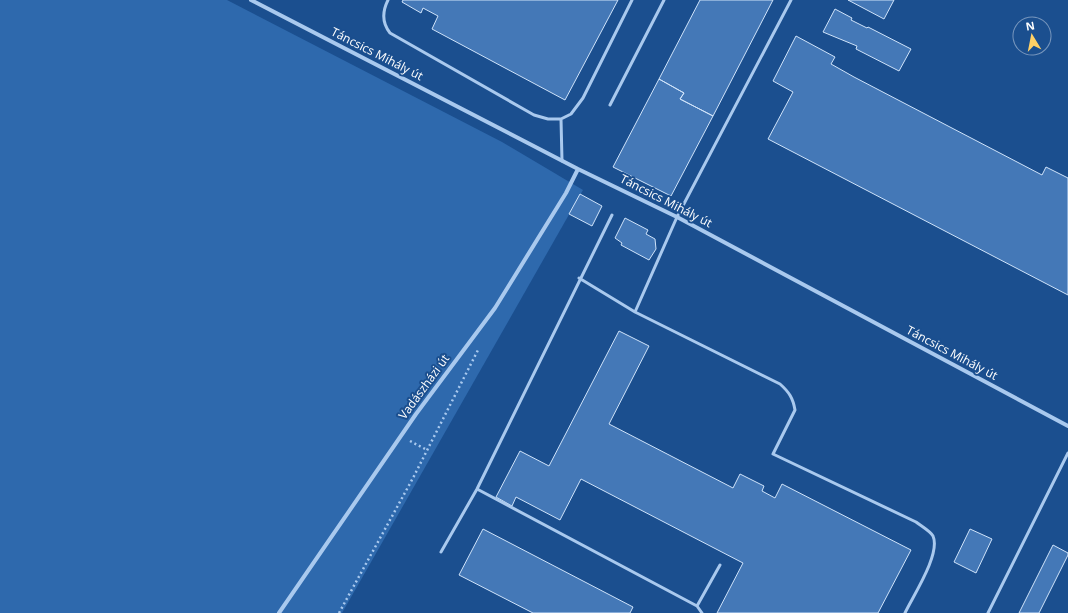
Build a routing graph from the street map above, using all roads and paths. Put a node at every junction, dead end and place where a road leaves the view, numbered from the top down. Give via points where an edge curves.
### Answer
1 (251, 0) edge
2 (388, 0) edge
3 (632, 0) edge
4 (664, 0) edge
5 (791, 0) edge
6 (610, 105) dead end
7 (561, 119) junction
8 (562, 161) junction
9 (578, 169) junction
10 (612, 215) dead end
11 (677, 217) junction
12 (579, 278) junction
13 (635, 312) junction
14 (481, 344) dead end
15 (1068, 426) edge
16 (401, 436) junction
17 (427, 450) junction
18 (1068, 454) edge
19 (478, 489) junction
20 (441, 552) dead end
21 (720, 565) dead end
22 (697, 606) junction
23 (279, 613) edge
24 (338, 613) edge
25 (702, 613) edge
26 (904, 613) edge
27 (988, 613) edge

1 - 8 street, Táncsics Mihály út
2 - 7 lane via 383,18 384,26 390,33 534,115
3 - 7 lane via 583,98 571,114
4 - 6 lane
5 - 11 lane
7 - 8 lane
8 - 9 street, Táncsics Mihály út
9 - 11 street, Táncsics Mihály út
9 - 16 street, Vadászházi út via 566,193 494,308
10 - 12 lane
11 - 13 lane
11 - 15 street, Táncsics Mihály út
12 - 13 lane
12 - 19 lane
13 - 26 lane via 786,389 793,401 794,410 773,454 916,522 932,535 935,544 933,558
14 - 17 path
16 - 17 path
16 - 23 street, Vadászházi út
17 - 24 path
18 - 27 lane
19 - 20 lane
19 - 22 lane
21 - 22 lane
22 - 25 lane

